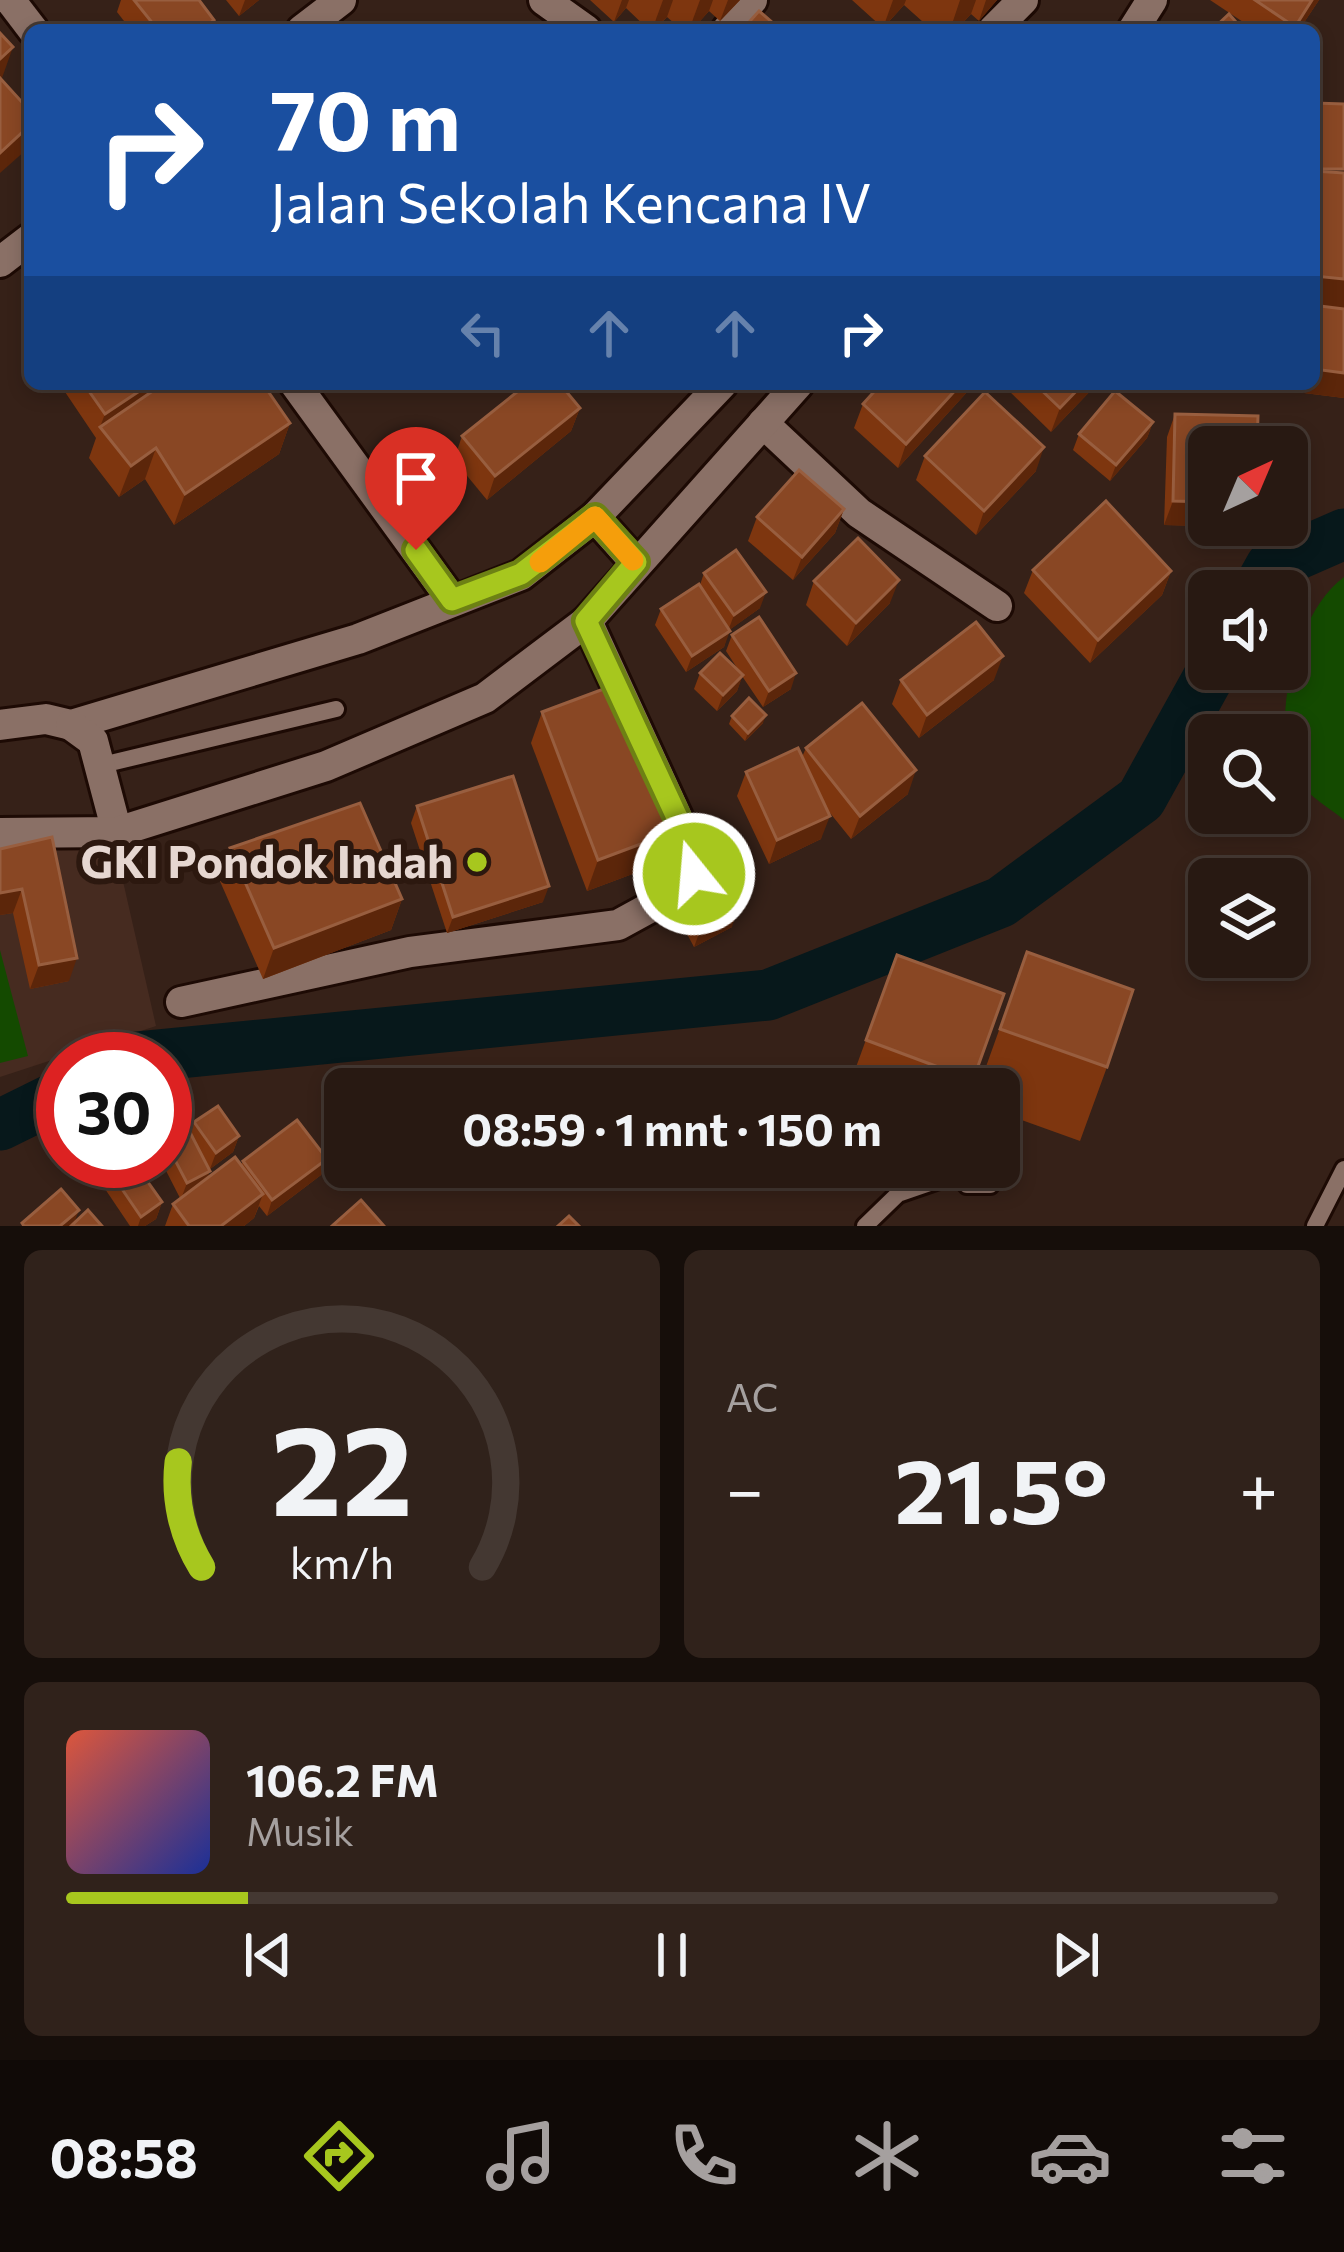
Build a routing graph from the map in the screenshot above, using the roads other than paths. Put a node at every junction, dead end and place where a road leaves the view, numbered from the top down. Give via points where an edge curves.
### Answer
1 (10, 0) edge
2 (341, 0) edge
3 (544, 0) edge
4 (752, 0) edge
5 (1023, 0) edge
6 (28, 24) edge
7 (310, 24) edge
8 (578, 24) edge
9 (732, 24) edge
10 (999, 24) edge
11 (24, 244) edge
12 (0, 262) edge
13 (299, 390) edge
14 (716, 390) edge
15 (793, 390) edge
16 (763, 423) junction
17 (595, 517) junction
18 (636, 562) junction
19 (452, 600) junction
20 (997, 606) dead end
21 (586, 621) junction
22 (336, 709) dead end
23 (2, 719) edge
24 (71, 725) junction
25 (103, 765) junction
26 (0, 832) edge
27 (117, 832) junction
28 (181, 1002) dead end
29 (1344, 1169) edge
30 (913, 1188) edge
31 (865, 1226) edge
32 (1315, 1226) edge

1 - 6 street
2 - 7 street
3 - 8 street
4 - 9 street
5 - 10 street
11 - 12 street
13 - 19 street
14 - 17 street
15 - 16 street
16 - 18 street
16 - 20 street via 859,513
17 - 18 street
17 - 19 street via 521,574
18 - 21 street
19 - 24 street via 294,660
21 - 27 street via 522,674 434,722 326,766
21 - 28 street via 694,854 694,874 682,890 618,925 410,952
22 - 25 lane
23 - 24 street
24 - 25 street via 93,741
25 - 27 street
26 - 27 street
29 - 32 lane
30 - 31 lane

